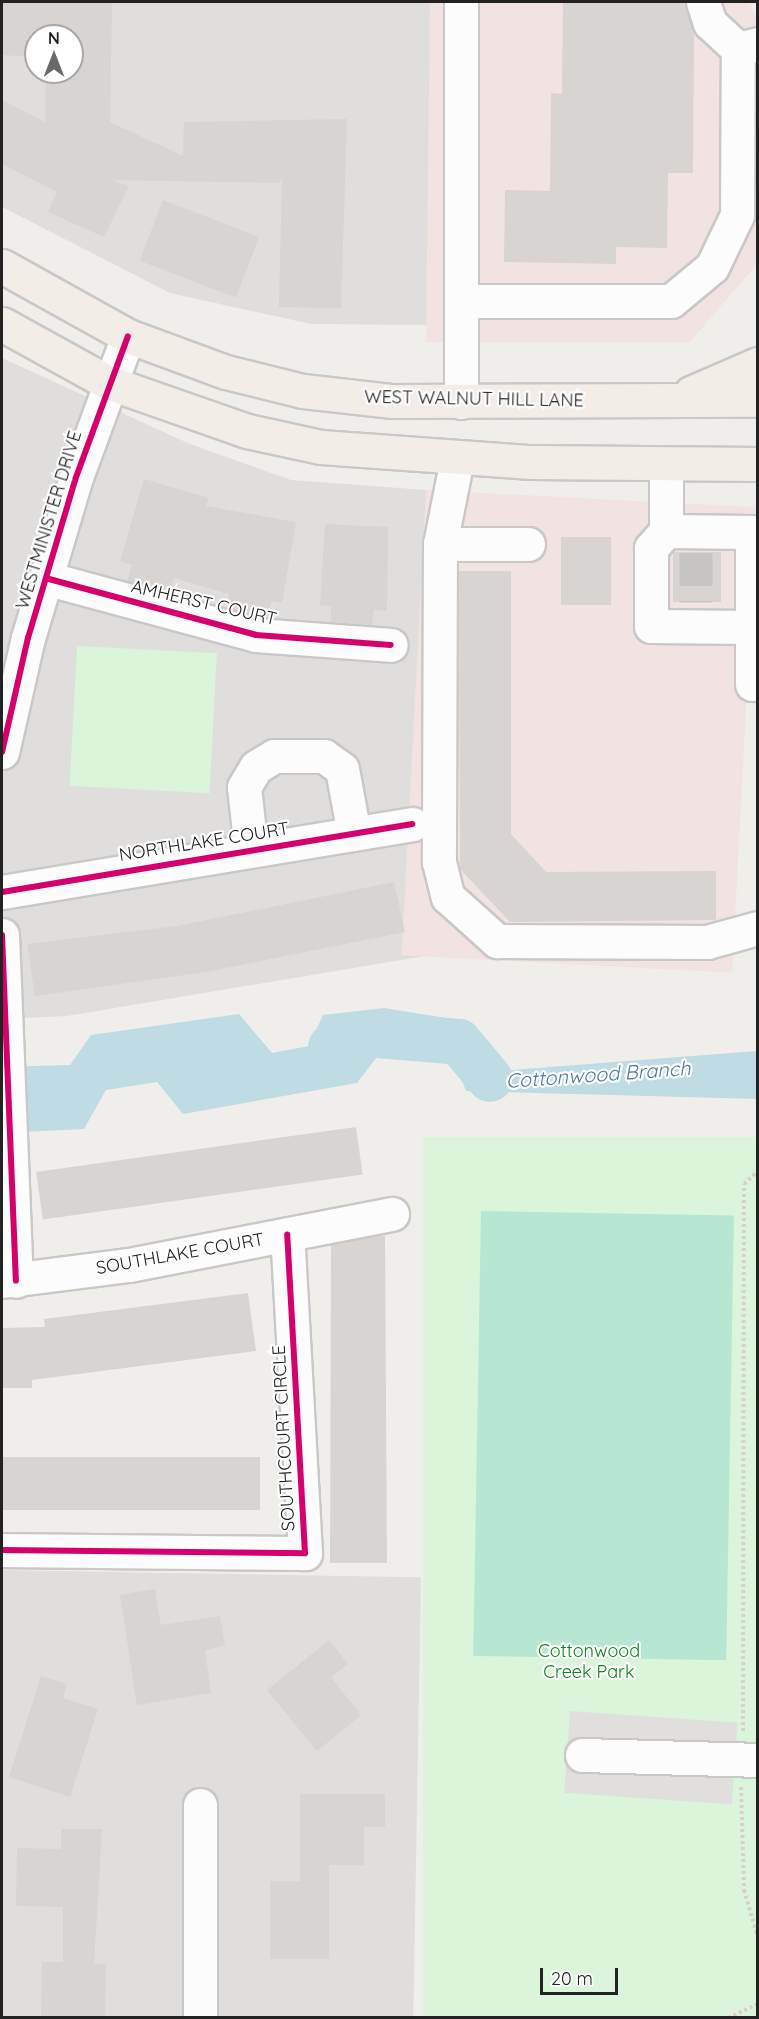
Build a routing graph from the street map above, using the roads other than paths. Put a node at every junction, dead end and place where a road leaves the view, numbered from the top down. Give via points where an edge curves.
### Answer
1 (461, 2) edge
2 (703, 2) edge
3 (748, 47) edge
4 (2, 266) edge
5 (461, 301) junction
6 (2, 324) edge
7 (128, 336) junction
8 (758, 363) edge
9 (107, 382) junction
10 (668, 400) junction
11 (758, 400) edge
12 (461, 402) junction
13 (457, 459) junction
14 (666, 464) junction
15 (758, 464) edge
16 (686, 538) junction
17 (440, 544) junction
18 (528, 544) dead end
19 (49, 579) junction
20 (754, 613) edge
21 (391, 645) dead end
22 (754, 669) edge
23 (2, 752) edge
24 (412, 824) dead end
25 (354, 834) junction
26 (251, 850) junction
27 (2, 892) edge
28 (758, 928) edge
29 (2, 935) edge
30 (392, 1214) dead end
31 (287, 1235) junction
32 (9, 1281) edge
33 (2, 1550) edge
34 (582, 1755) dead end
35 (750, 1759) edge
36 (200, 1805) dead end
37 (200, 2018) edge

1 - 5 street
2 - 3 street via 710,23
3 - 5 street via 737,215 712,267 671,301
4 - 7 main road, WEST WALNUT HILL LANE
5 - 12 street
6 - 9 main road
7 - 9 street, WESTMINISTER DRIVE
7 - 12 main road, WEST WALNUT HILL LANE via 226,372 303,391
8 - 10 main road via 720,384
9 - 13 main road via 247,431 321,447
9 - 19 street, WESTMINISTER DRIVE
10 - 11 main road, WEST WALNUT HILL LANE
10 - 12 main road, WEST WALNUT HILL LANE
13 - 14 main road
13 - 17 street
14 - 15 main road
14 - 16 street
16 - 20 street via 752,532
16 - 20 street via 651,548 651,626 695,614
17 - 18 street
17 - 28 street via 439,862 448,897 497,941 707,942
19 - 21 street, AMHERST COURT via 256,635
19 - 23 street, WESTMINISTER DRIVE via 25,649
20 - 22 street
24 - 25 street, NORTHLAKE COURT
25 - 26 street, NORTHLAKE COURT
25 - 26 street via 342,769 324,756 274,756 256,767 244,788
26 - 27 street, NORTHLAKE COURT
29 - 32 street via 11,1159
30 - 31 street, SOUTHLAKE COURT
31 - 32 street, SOUTHLAKE COURT
31 - 33 street, SOUTHCOURT CIRCLE via 305,1553
34 - 35 street
36 - 37 street

